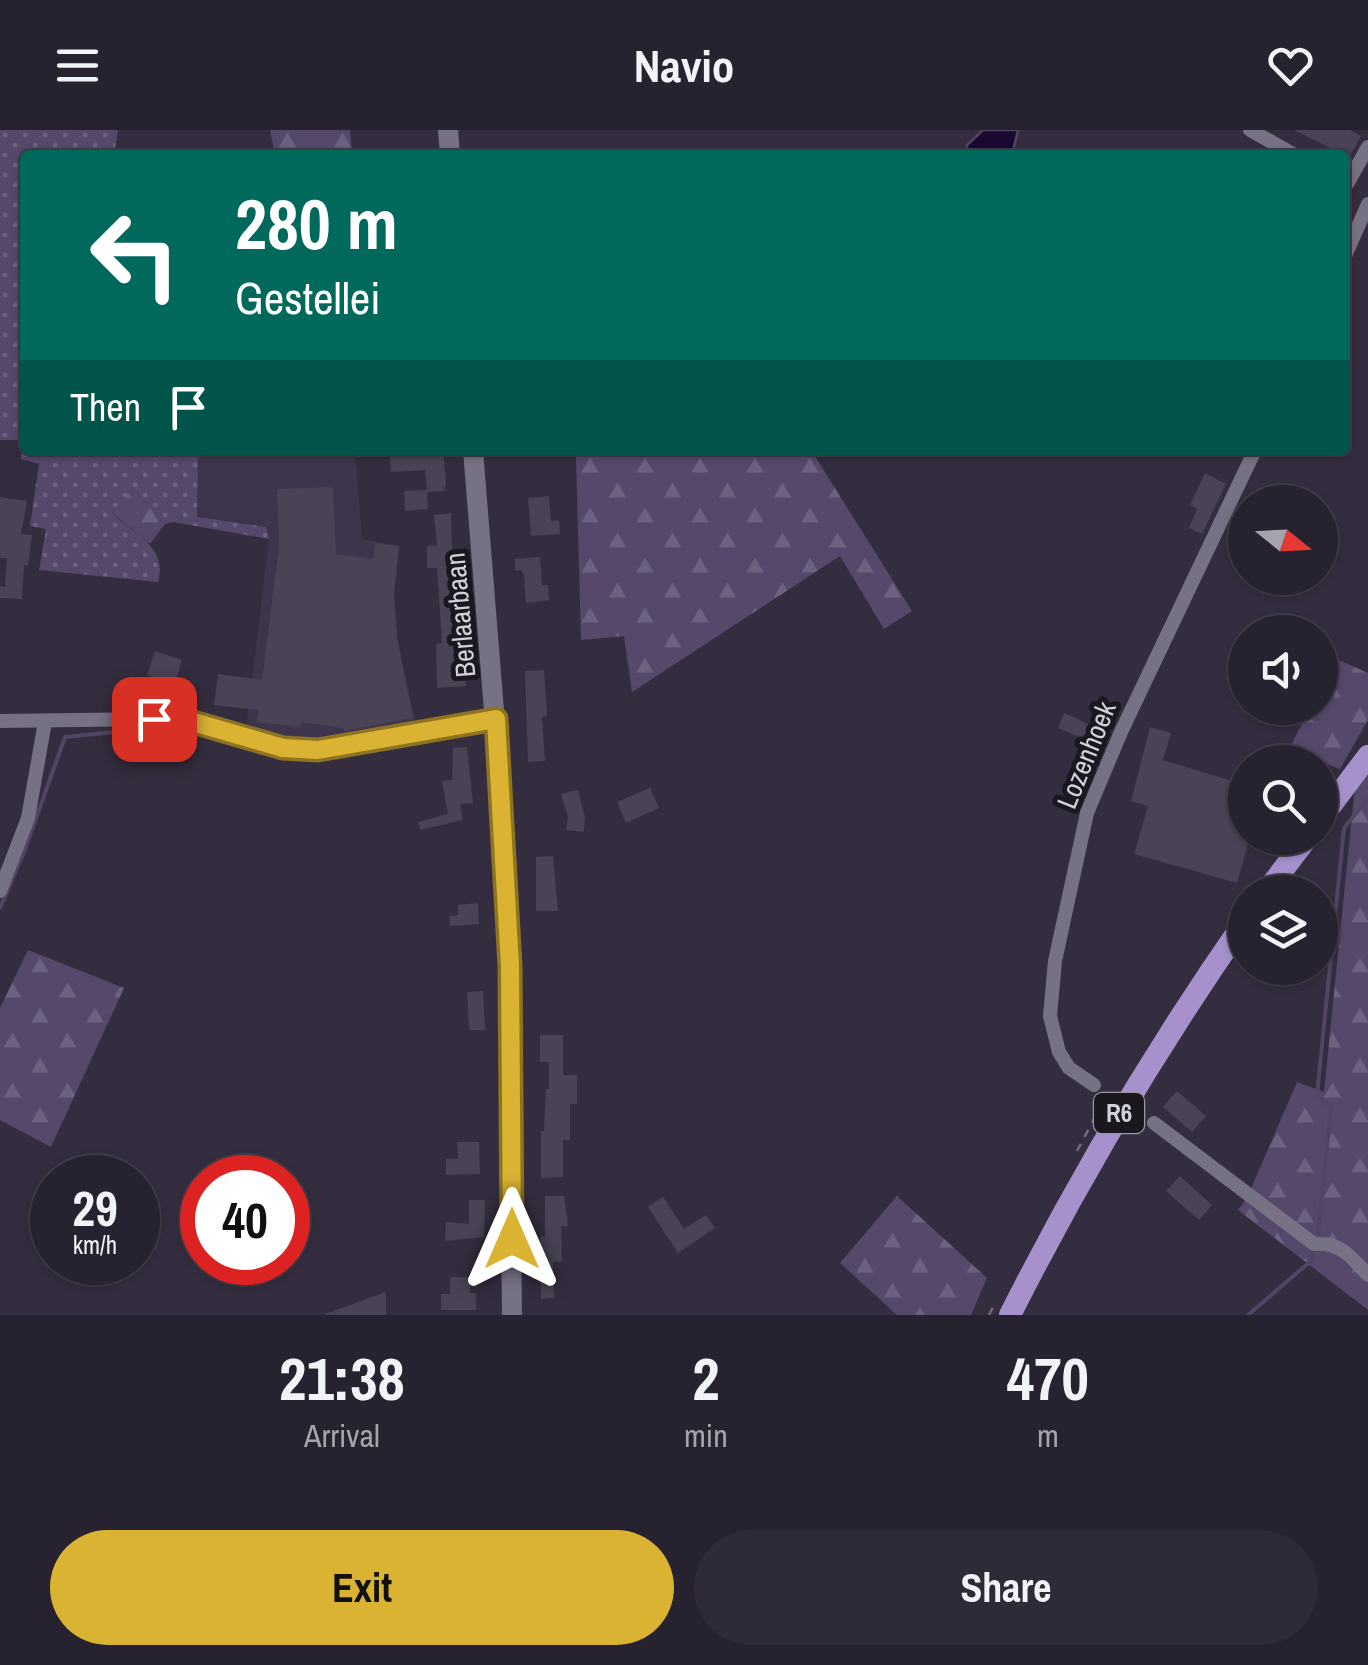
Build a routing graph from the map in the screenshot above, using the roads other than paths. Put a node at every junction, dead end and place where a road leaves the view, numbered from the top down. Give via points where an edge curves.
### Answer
1 (1250, 130) edge
2 (1368, 146) edge
3 (1286, 150) edge
4 (1350, 177) edge
5 (1368, 204) edge
6 (1350, 245) edge
7 (474, 455) edge
8 (1253, 455) edge
9 (496, 719) junction
10 (0, 721) edge
11 (45, 722) junction
12 (1368, 756) edge
13 (1338, 796) edge
14 (1294, 855) edge
15 (1279, 875) edge
16 (0, 890) edge
17 (1228, 946) edge
18 (1094, 1084) dead end
19 (1154, 1122) dead end
20 (1368, 1275) edge
21 (512, 1315) edge
22 (1010, 1315) edge

1 - 3 street
2 - 4 street
5 - 6 street
7 - 9 street, Berlaarbaan
8 - 18 street, Lozenhoek via 1087,814 1055,960 1050,1016 1069,1068
9 - 11 street via 318,750 254,742 193,722
9 - 21 street, Berlaarbaan via 510,966
10 - 11 street
11 - 16 street via 28,818
12 - 13 main road
14 - 15 main road
17 - 22 main road, R6 via 1101,1144
19 - 20 street via 1314,1244 1342,1248

